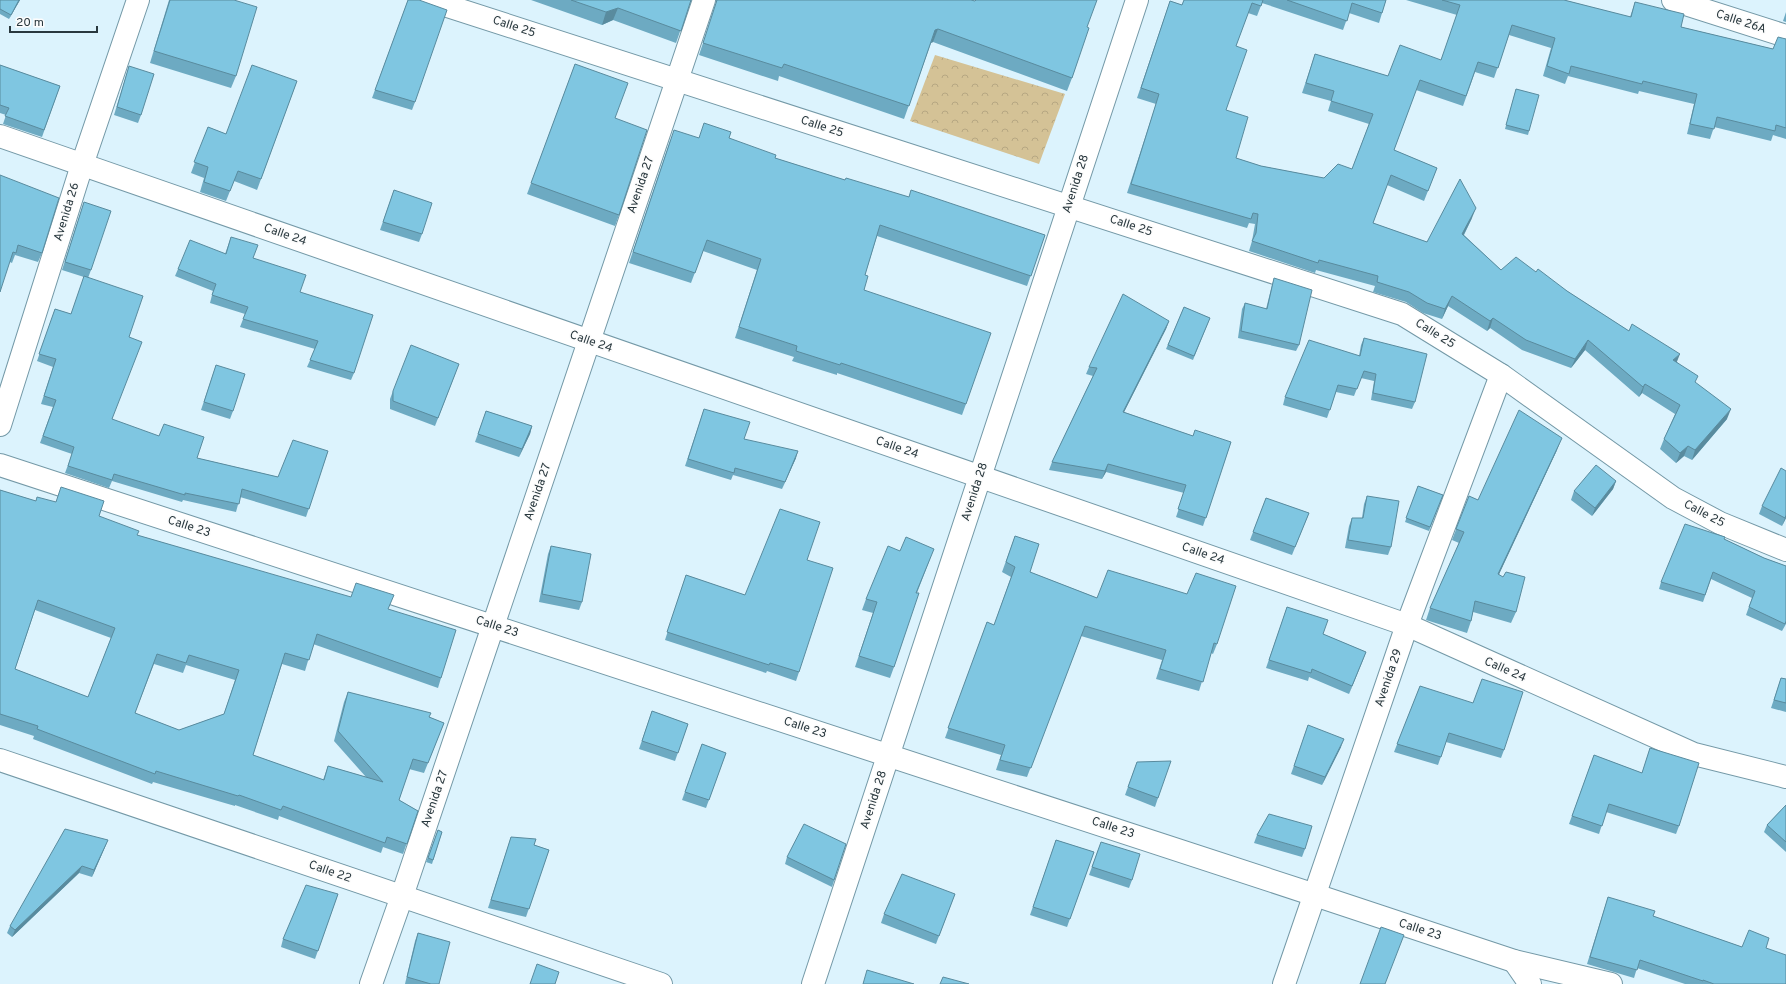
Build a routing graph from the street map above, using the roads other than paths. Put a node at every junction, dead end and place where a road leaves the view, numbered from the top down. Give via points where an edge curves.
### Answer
1 (138, 0) edge
2 (429, 0) edge
3 (704, 0) edge
4 (1137, 0) edge
5 (1673, 0) edge
6 (1786, 36) edge
7 (677, 80) junction
8 (0, 136) edge
9 (82, 165) junction
10 (1069, 206) junction
11 (589, 341) junction
12 (1500, 375) junction
13 (0, 425) edge
14 (0, 465) edge
15 (980, 476) junction
16 (1786, 550) edge
17 (493, 626) junction
18 (1407, 626) junction
19 (888, 755) junction
20 (0, 760) edge
21 (1786, 777) edge
22 (1315, 894) junction
23 (402, 896) junction
24 (1514, 961) junction
25 (371, 984) edge
26 (661, 984) edge
27 (813, 984) edge
28 (1284, 984) edge
29 (1530, 984) edge
30 (1611, 984) edge

1 - 9 street, Avenida 26
2 - 7 street, Calle 25
3 - 7 street, Avenida 27
4 - 10 street, Avenida 28
5 - 6 street, Calle 26A
7 - 10 street, Calle 25
7 - 11 street, Avenida 27
8 - 9 street, Calle 24
9 - 11 street, Calle 24
9 - 13 street, Avenida 26
10 - 12 street, Calle 25 via 1402,314
10 - 15 street, Avenida 28
11 - 15 street, Calle 24
11 - 17 street, Avenida 27
12 - 16 street, Calle 25 via 1674,498 1720,523
12 - 18 street, Avenida 29
14 - 17 street, Calle 23
15 - 18 street, Calle 24
15 - 19 street, Avenida 28
17 - 19 street, Calle 23
17 - 23 street, Avenida 27
18 - 21 street, Calle 24 via 1694,754
18 - 22 street, Avenida 29
19 - 22 street, Calle 23
19 - 27 street, Avenida 28
20 - 23 street, Calle 22
22 - 24 street, Calle 23
22 - 28 street, Avenida 29
23 - 25 street, Avenida 27
23 - 26 street, Calle 22
24 - 29 street
24 - 30 street, Calle 23

